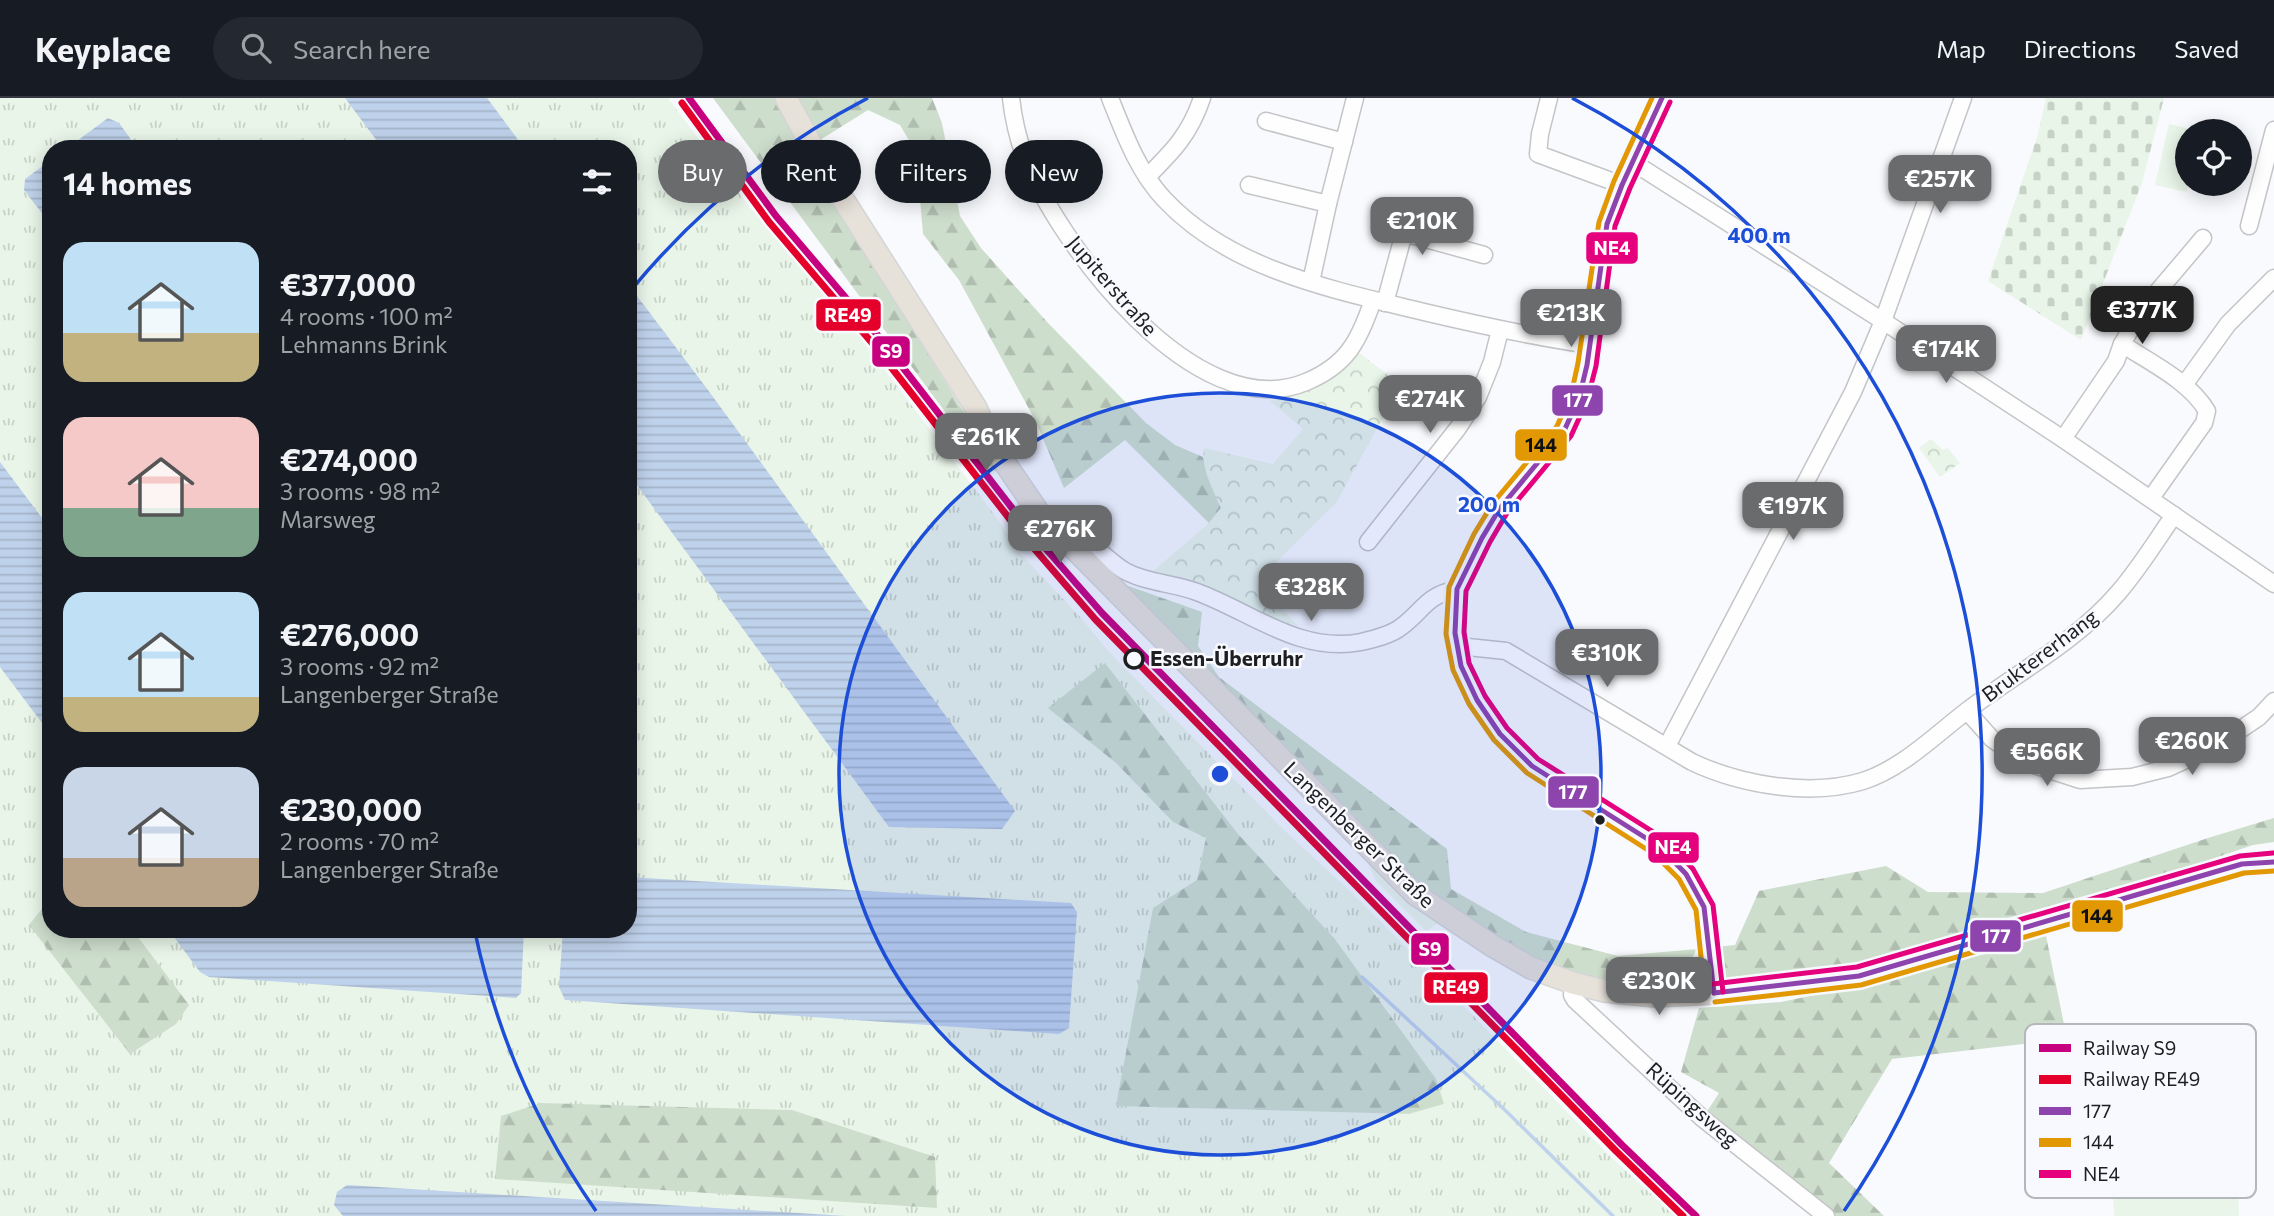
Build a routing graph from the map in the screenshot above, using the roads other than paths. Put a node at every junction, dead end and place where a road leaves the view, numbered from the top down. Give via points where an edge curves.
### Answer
1 (786, 98) edge
2 (1011, 98) edge
3 (1110, 98) edge
4 (1202, 98) edge
5 (1355, 98) edge
6 (1549, 98) edge
7 (1662, 98) edge
8 (1963, 98) edge
9 (1266, 121) dead end
10 (2274, 130) edge
11 (1344, 142) junction
12 (1633, 163) junction
13 (1147, 177) junction
14 (1249, 185) dead end
15 (1622, 185) junction
16 (1328, 204) junction
17 (2249, 226) dead end
18 (2203, 239) dead end
19 (1484, 255) dead end
20 (2274, 278) edge
21 (1311, 282) junction
22 (1379, 301) junction
23 (1883, 321) junction
24 (1500, 330) junction
25 (2122, 344) junction
26 (1590, 345) junction
27 (2184, 385) junction
28 (2063, 439) junction
29 (2151, 498) junction
30 (1039, 513) junction
31 (2174, 516) junction
32 (1368, 542) dead end
33 (2274, 584) edge
34 (1457, 589) junction
35 (1458, 650) junction
36 (2274, 701) edge
37 (1967, 711) junction
38 (1667, 746) junction
39 (2274, 862) edge
40 (1573, 983) junction
41 (1714, 993) junction
42 (1826, 1216) edge

1 - 30 main road, Langenberger Straße via 827,174
2 - 22 street, Jupiterstraße via 1024,154 1065,232 1136,319 1180,357 1245,387 1289,390 1323,375 1346,357
3 - 13 street
4 - 13 street via 1185,136
5 - 11 street
6 - 15 street via 1538,154
7 - 12 street
8 - 23 street
9 - 11 street
10 - 17 street
11 - 16 street
12 - 15 street
12 - 23 street
13 - 21 street via 1183,218 1210,238 1235,253
14 - 16 street
15 - 26 street via 1607,224
16 - 21 street
18 - 25 street via 2142,310
19 - 22 street, Jupiterstraße via 1404,233
20 - 27 street via 2228,324
21 - 22 street
22 - 24 street
23 - 28 street
23 - 38 street via 1853,392
24 - 26 street
24 - 32 street via 1478,397
25 - 27 street
25 - 28 street via 2116,361
26 - 34 street via 1584,384 1564,431 1500,508
27 - 29 street via 2207,411 2204,423
28 - 29 street
29 - 31 street
30 - 34 street via 1141,578 1195,591 1292,636 1322,643 1369,640 1392,632 1429,600
30 - 40 main road, Langenberger Straße via 1415,894 1521,963
31 - 33 street
31 - 37 street, Bruktererhang via 2119,593 2097,615
34 - 35 street
35 - 38 street, Bruktererhang via 1506,651
35 - 41 street via 1477,700 1500,734 1532,766 1660,847 1686,874 1704,907
36 - 37 street via 2216,746 2168,768 2132,777 2080,780 2025,762 1992,738
37 - 38 street, Bruktererhang via 1898,763 1863,781 1838,785 1755,784 1715,773
39 - 41 main road, Langenberger Straße via 2242,864 1858,976
40 - 41 main road, Langenberger Straße via 1655,996
40 - 42 street, Rüpingsweg via 1575,1000 1702,1118

